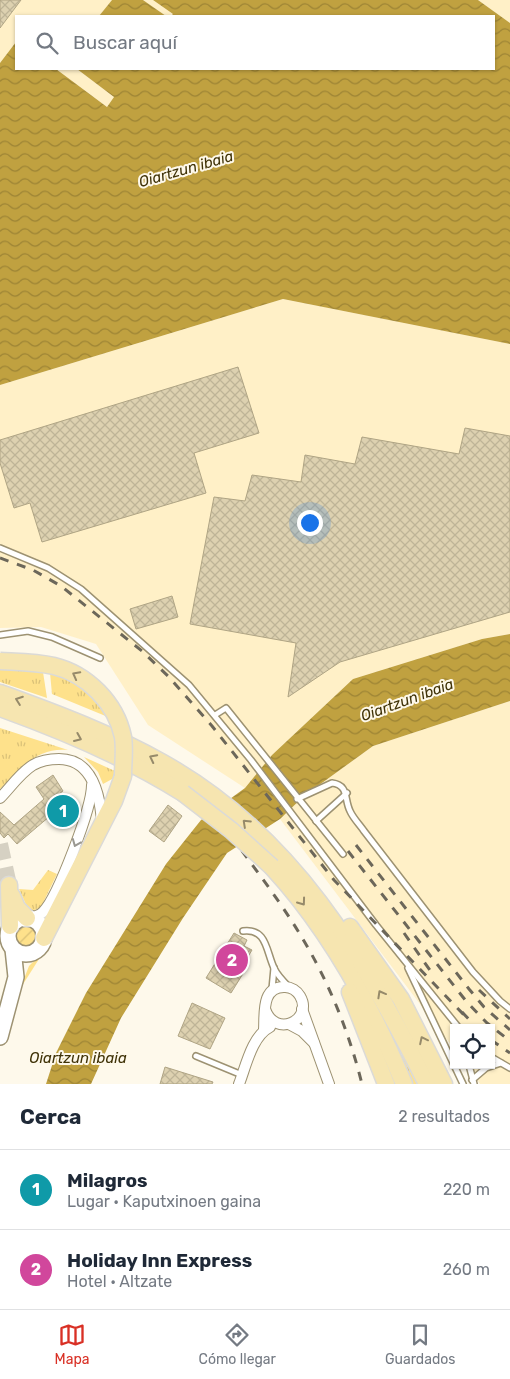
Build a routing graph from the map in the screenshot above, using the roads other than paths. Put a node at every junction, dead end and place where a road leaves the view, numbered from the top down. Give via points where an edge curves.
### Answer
1 (0, 548) edge
2 (0, 635) edge
3 (100, 658) dead end
4 (0, 661) edge
5 (0, 693) edge
6 (0, 708) edge
7 (215, 716) junction
8 (0, 719) edge
9 (48, 726) junction
10 (92, 779) junction
11 (187, 787) junction
12 (347, 793) junction
13 (0, 798) edge
14 (297, 799) junction
15 (316, 821) junction
16 (102, 825) junction
17 (343, 854) dead end
18 (277, 862) junction
19 (305, 882) junction
20 (28, 918) junction
21 (10, 926) junction
22 (243, 931) dead end
23 (44, 938) junction
24 (328, 939) junction
25 (12, 949) junction
26 (34, 953) junction
27 (403, 959) junction
28 (274, 967) junction
29 (16, 977) junction
30 (289, 987) junction
31 (271, 991) junction
32 (265, 1009) junction
33 (302, 1009) junction
34 (510, 1010) edge
35 (276, 1023) junction
36 (289, 1024) junction
37 (456, 1024) edge
38 (264, 1030) junction
39 (0, 1037) edge
40 (316, 1046) junction
41 (450, 1054) edge
42 (196, 1056) dead end
43 (495, 1059) edge
44 (501, 1063) junction
45 (510, 1068) edge
46 (457, 1069) edge
47 (470, 1069) edge
48 (241, 1080) edge
49 (473, 1082) edge
50 (330, 1084) edge
51 (386, 1084) edge
52 (404, 1084) edge
53 (427, 1084) edge
54 (444, 1084) edge
55 (464, 1084) edge

1 - 7 lane via 48,568 81,590 189,685
2 - 3 lane via 28,631 52,637
16 -> 4 main road, bridge via 123,776 123,737 116,719 96,688 83,678 54,666
11 -> 5 main road via 113,737
6 - 9 main road
7 - 14 lane via 226,708
7 - 27 lane
8 - 9 main road
9 -> 11 main road
10 - 13 street via 85,769 70,760 43,761 30,767
10 - 16 street
10 -> 20 street via 90,804 64,871 46,908 39,915
11 - 18 main road, bridge via 232,830
12 - 14 lane via 332,783
12 - 15 lane
12 - 34 lane via 349,811 364,831 473,972
14 - 15 lane
15 - 17 lane
16 - 23 main road
18 - 19 main road
18 -> 24 main road
53 -> 19 main road via 370,976
54 -> 19 main road via 419,1032 382,970 332,902
20 - 21 main road
20 - 21 main road via 15,903 8,885
20 - 23 main road via 41,927
21 - 25 main road via 7,935
22 - 28 lane via 252,930 266,942
23 - 26 main road
24 - 51 main road
24 - 52 main road via 373,1014
25 - 26 main road via 20,954
25 - 29 main road
26 - 29 main road
27 - 37 lane
27 - 41 lane
28 - 30 lane
28 - 31 lane
29 - 39 main road
30 - 31 street
30 - 33 street via 300,994
31 - 32 street
32 - 35 street
32 - 38 street
33 - 36 street via 299,1018
33 - 40 street
35 - 36 street
35 - 38 street
36 - 40 street via 302,1031
38 - 48 street
40 - 50 street
42 - 48 lane
43 - 44 lane
44 - 45 lane
44 - 49 lane via 486,1068
46 - 55 lane
47 - 49 lane

